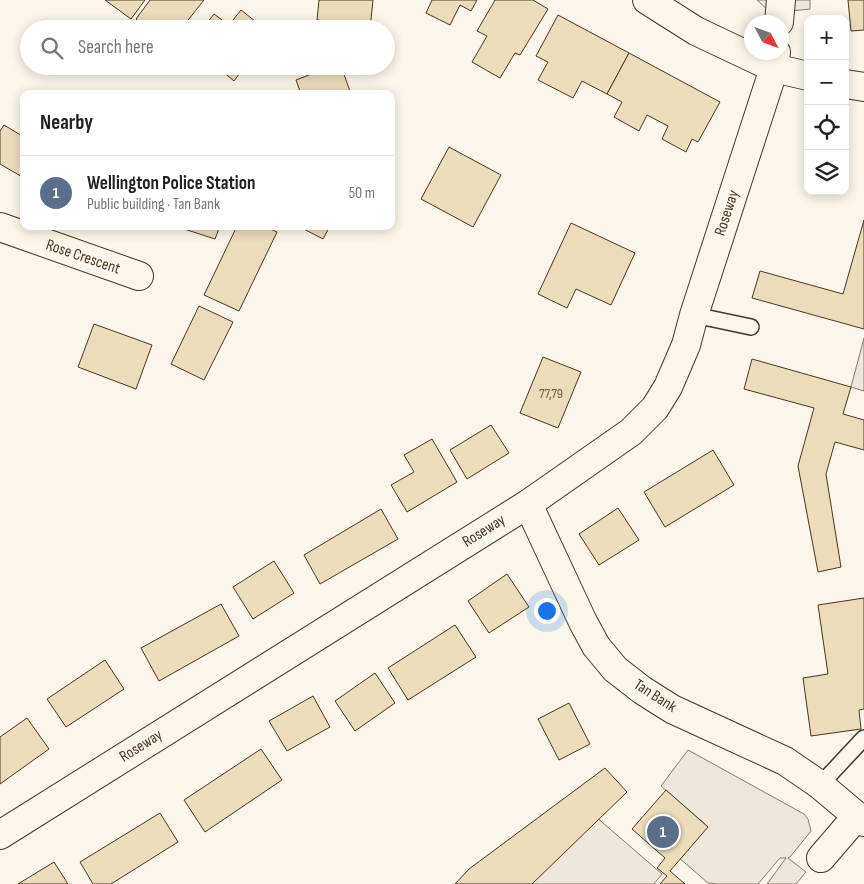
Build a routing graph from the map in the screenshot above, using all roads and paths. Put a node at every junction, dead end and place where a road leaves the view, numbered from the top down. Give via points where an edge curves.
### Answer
1 (647, 0) edge
2 (781, 0) edge
3 (780, 15) edge
4 (744, 49) edge
5 (775, 60) edge
6 (804, 74) edge
7 (849, 85) edge
8 (864, 87) edge
9 (0, 227) edge
10 (139, 276) dead end
11 (694, 315) junction
12 (751, 327) dead end
13 (528, 504) junction
14 (864, 738) edge
15 (820, 785) junction
16 (861, 819) edge
17 (0, 835) edge
18 (820, 858) dead end

1 - 4 street via 696,31
2 - 3 street
5 - 6 street
5 - 11 street, Roseway
7 - 8 street
9 - 10 street, Rose Crescent
11 - 12 lane
11 - 13 street, Roseway via 686,345 668,388 655,408 631,432
13 - 15 street, Tan Bank via 583,622 596,646 616,669 672,709 785,761
13 - 17 street, Roseway
14 - 15 lane
15 - 16 street, Tan Bank
16 - 18 street, Tan Bank

